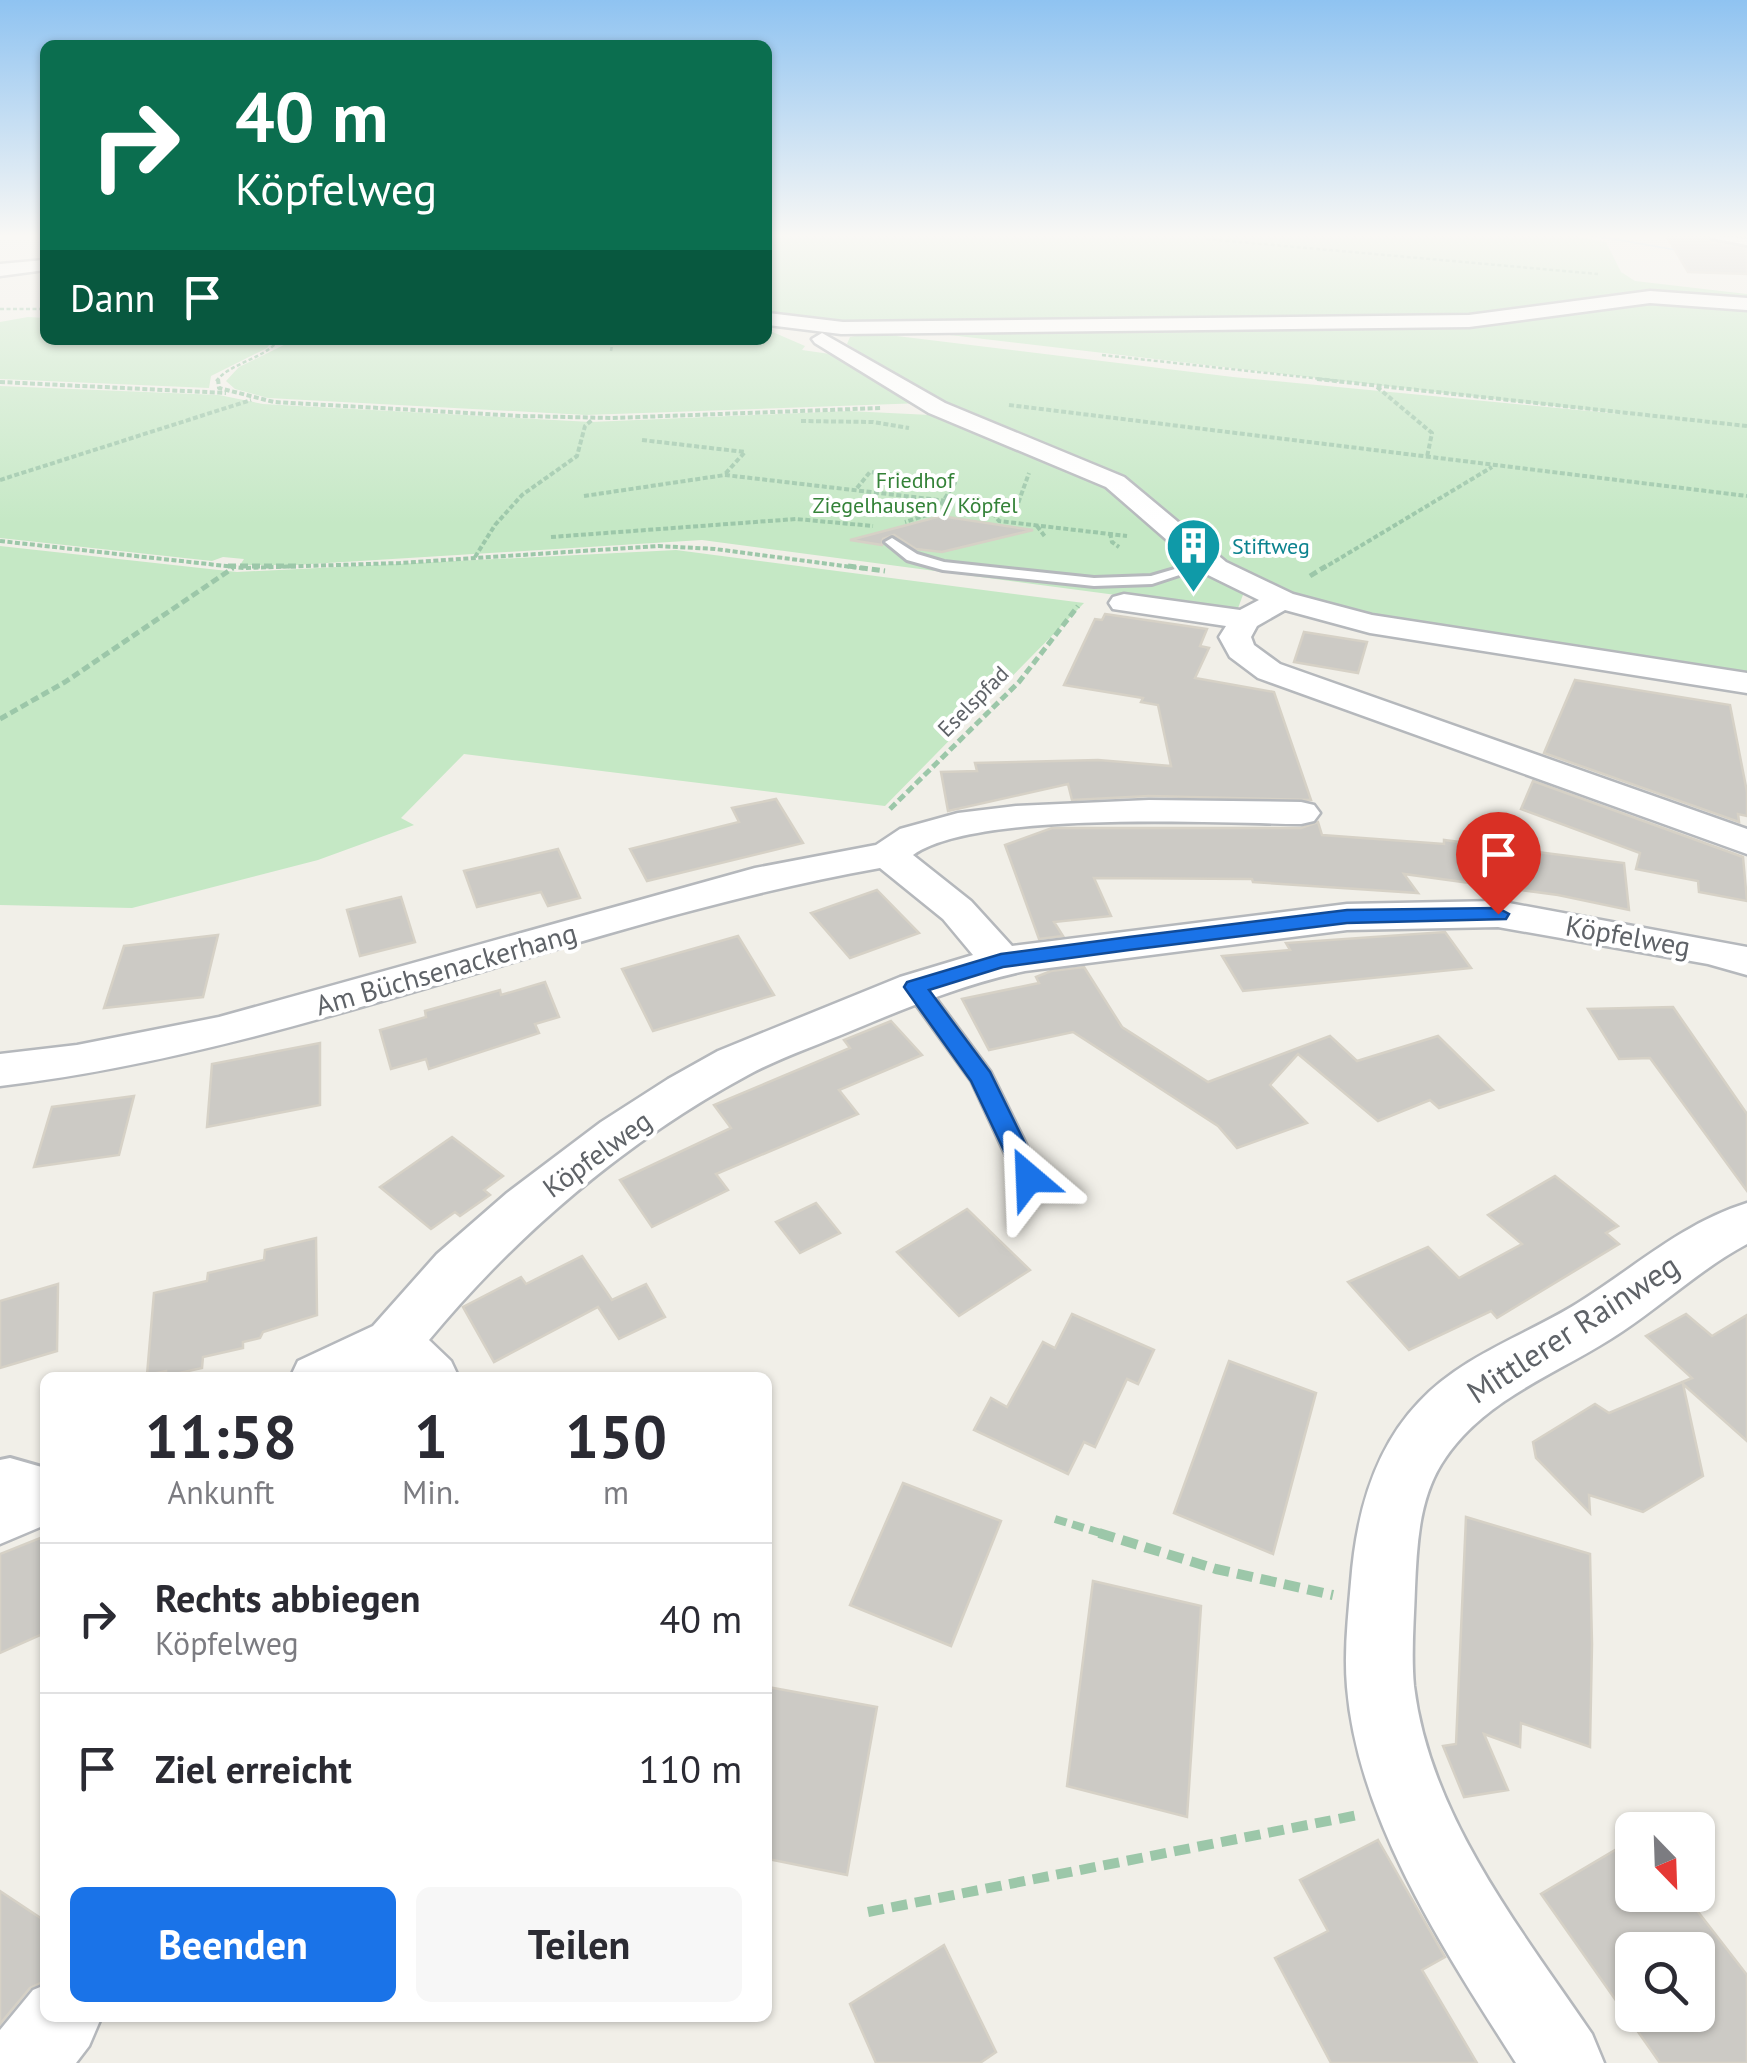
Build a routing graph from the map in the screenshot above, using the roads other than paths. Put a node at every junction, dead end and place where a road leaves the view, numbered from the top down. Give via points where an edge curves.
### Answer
1 (791, 331) edge
2 (924, 331) edge
3 (832, 333) junction
4 (889, 534) road end
5 (1209, 563) junction
6 (1282, 600) junction
7 (1124, 603) road end
8 (1245, 620) junction
9 (1747, 683) edge
10 (1301, 813) dead end
11 (1747, 842) edge
12 (888, 855) junction
13 (1001, 960) junction
14 (1747, 961) edge
15 (915, 987) junction
16 (0, 1070) edge
17 (1029, 1178) dead end
18 (1747, 1223) edge
19 (412, 1360) edge
20 (349, 1372) edge
21 (0, 1474) edge
22 (40, 1481) edge
23 (40, 1497) edge
24 (0, 1515) edge
25 (59, 2022) edge
26 (25, 2063) edge
27 (1563, 2063) edge

1 - 3 street
2 - 3 street
3 - 5 street via 926,417 1108,478
4 - 5 lane via 912,557 943,566 1094,582 1152,580
5 - 6 street
6 - 8 street
6 - 9 street via 1370,624
7 - 8 street
8 - 11 street via 1234,637 1269,671
10 - 12 street, Am Büchsenackerhang via 1090,812 955,825 915,835
12 - 13 street via 956,910
12 - 16 street, Am Büchsenackerhang via 769,876 220,1032
13 - 14 street, Köpfelweg via 1347,917 1498,914
13 - 15 street, Köpfelweg
15 - 17 lane via 982,1078
15 - 19 street, Köpfelweg via 734,1062 618,1135 456,1268
18 - 27 street, Mittlerer Rainweg via 1719,1233 1604,1316 1479,1386 1428,1434 1394,1499 1380,1632 1381,1695 1391,1742 1439,1863
19 - 20 street, Köpfelweg
21 - 22 lane
23 - 24 street
25 - 26 street

